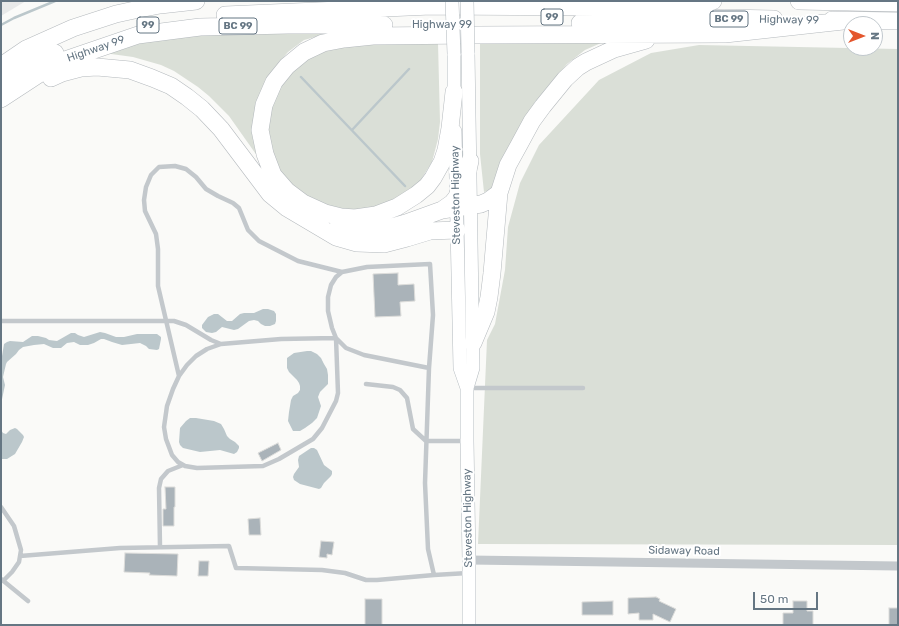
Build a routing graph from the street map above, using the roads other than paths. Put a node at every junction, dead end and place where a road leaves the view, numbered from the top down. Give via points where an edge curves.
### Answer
1 (196, 1) edge
2 (452, 1) edge
3 (467, 1) edge
4 (713, 1) edge
5 (799, 1) edge
6 (898, 3) edge
7 (307, 12) junction
8 (843, 21) joint
9 (883, 21) edge
10 (898, 21) edge
11 (615, 22) junction
12 (669, 34) junction
13 (1, 66) edge
14 (1, 82) edge
15 (454, 92) junction
16 (1, 99) edge
17 (1, 102) edge
18 (470, 161) joint
19 (499, 194) junction
20 (456, 206) junction
21 (315, 225) junction
22 (457, 230) junction
23 (342, 272) junction
24 (166, 320) junction
25 (1, 321) edge
26 (336, 338) junction
27 (473, 343) junction
28 (221, 344) junction
29 (429, 368) junction
30 (179, 376) junction
31 (366, 384) dead end
32 (467, 388) junction
33 (583, 388) dead end
34 (426, 441) junction
35 (466, 441) junction
36 (183, 465) junction
37 (1, 507) edge
38 (160, 547) junction
39 (20, 556) junction
40 (898, 566) edge
41 (469, 567) junction
42 (434, 575) junction
43 (2, 580) edge
44 (28, 601) dead end
45 (469, 625) edge

1 - 13 highway via 116,14 73,28 26,49
2 - 15 main road, Steveston Highway, bridge
3 - 18 main road, Steveston Highway, bridge
4 - 7 highway, 99 via 697,6 431,6
5 - 6 highway, Highway 99
7 - 11 highway, 99 via 591,17
7 - 14 highway, 99 via 206,16 112,32 46,57
8 - 11 highway, Highway 99 / BC 99 via 724,18
8 - 12 highway via 725,34
9 - 10 highway, Highway 99 / BC 99
11 - 16 highway, Highway 99 / BC 99 via 200,27 138,36 56,63
12 - 15 highway via 380,36 323,42 304,52 288,66 274,82 264,105 260,130 273,175 287,191 303,203 341,217 376,215 397,207 427,186 442,162 450,128
12 - 19 highway via 614,49 578,67 532,121 508,165
15 - 20 main road, Steveston Highway
17 - 21 highway via 9,101 62,73 81,68 130,70 152,78 171,86 202,109 221,129 270,194
18 - 20 highway
19 - 20 highway via 481,204
19 - 27 highway via 489,297 486,312
20 - 21 highway via 382,230 337,230
20 - 22 main road, Steveston Highway
20 - 27 main road, Steveston Highway
21 - 22 highway via 336,238 357,243 384,244 430,231
22 - 32 main road, Steveston Highway via 460,368
23 - 24 lane via 298,262 259,241 248,230 239,208 233,203 206,190 186,169 175,166 159,168 151,175 144,200 145,211 156,234 158,286
23 - 26 lane via 331,285 328,297 328,311
23 - 29 lane via 367,267 430,264 433,315
24 - 25 lane
24 - 28 lane via 186,325
24 - 30 lane
26 - 28 lane
26 - 29 lane via 346,348 364,355
26 - 36 lane via 338,393 322,428 313,439 279,460 263,466 197,468
27 - 32 main road, Steveston Highway via 473,368
28 - 30 lane via 196,356
29 - 34 lane
30 - 36 lane via 167,406 164,427 172,455
31 - 34 lane via 400,390 407,398 414,429
32 - 33 lane
32 - 35 main road, Steveston Highway
34 - 35 lane
34 - 42 lane via 428,550
35 - 41 main road, Steveston Highway
36 - 38 lane via 168,471 159,488
37 - 39 lane via 14,526 21,550
38 - 39 lane
38 - 42 lane via 229,546 236,568 322,570 345,573 366,580
39 - 43 lane via 12,572
40 - 41 street, Sidaway Road
41 - 42 lane
41 - 45 main road, Steveston Highway
43 - 44 lane

